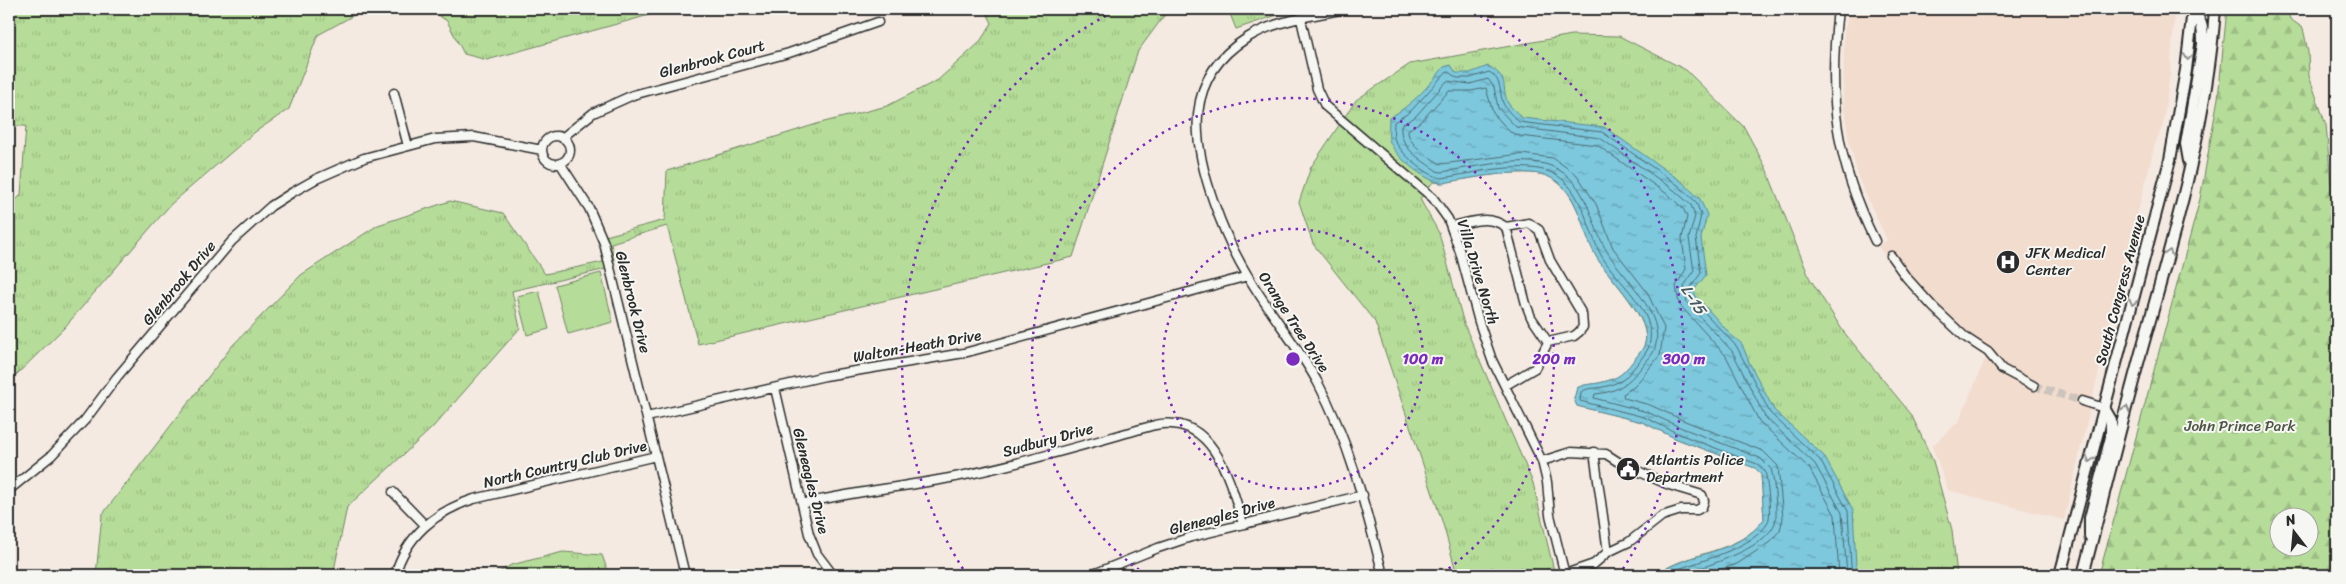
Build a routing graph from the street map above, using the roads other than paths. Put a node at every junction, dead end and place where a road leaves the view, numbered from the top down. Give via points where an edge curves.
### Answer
1 (1345, 9) edge
2 (1838, 9) edge
3 (2214, 9) edge
4 (2193, 10) edge
5 (1301, 19) junction
6 (878, 22) dead end
7 (394, 93) dead end
8 (562, 138) junction
9 (408, 146) junction
10 (542, 150) junction
11 (560, 163) junction
12 (2190, 170) junction
13 (1452, 226) junction
14 (1506, 226) junction
15 (1875, 241) dead end
16 (1891, 256) dead end
17 (1248, 276) junction
18 (1548, 342) junction
19 (1506, 385) junction
20 (2034, 386) tunnel mouth
21 (775, 388) junction
22 (2082, 402) tunnel mouth
23 (2104, 408) junction
24 (647, 417) junction
25 (1594, 452) junction
26 (656, 456) junction
27 (1542, 462) junction
28 (9, 490) edge
29 (394, 492) dead end
30 (1362, 495) junction
31 (802, 504) junction
32 (1243, 524) junction
33 (425, 525) junction
34 (2091, 546) junction
35 (1608, 552) junction
36 (395, 575) edge
37 (685, 575) edge
38 (833, 575) edge
39 (1092, 575) edge
40 (1383, 575) edge
41 (1565, 575) edge
42 (2060, 575) edge
43 (2083, 575) edge

1 - 5 street, Orange Tree Drive
2 - 15 street via 1832,76 1836,128 1849,179
3 - 12 main road
4 - 12 main road via 2200,18 2203,36 2186,144
4 -> 23 main road, South Congress Avenue via 2170,160
5 - 13 street, Villa Drive North via 1317,89 1325,106 1434,198
5 - 17 street, Orange Tree Drive via 1275,25 1248,37 1228,53 1201,97 1196,126 1200,155 1219,216
6 - 8 street, Glenbrook Court via 789,53 633,95 593,113
7 - 9 street
8 - 10 street via 549,138
8 - 11 street via 568,143 570,152
9 - 10 street, Glenbrook Drive via 435,139 474,137
9 - 28 street, Glenbrook Drive via 364,158 316,179 251,223 218,256 69,439
10 - 11 street, Glenbrook Drive via 549,162
11 - 24 street, Glenbrook Drive via 589,208 604,243
34 -> 12 main road
13 - 14 street via 1487,218
13 - 19 street, Villa Drive North via 1478,322 1492,360
14 - 18 street via 1526,304
14 - 18 street via 1529,223 1540,230 1550,260 1582,314 1583,327 1579,332
16 - 20 street via 1933,307 1988,352 2002,369
17 - 21 street, Walton-Heath Drive via 964,353 824,376
17 - 30 street, Orange Tree Drive via 1320,388 1343,436
18 - 19 street via 1535,368
19 - 27 street, Villa Drive North
21 - 24 street, Walton-Heath Drive
21 - 31 street, Gleneagles Drive
22 - 23 street
23 - 34 main road via 2111,420 2111,437 2090,518
23 -> 42 main road, South Congress Avenue
24 - 26 street, Glenbrook Drive
25 - 27 street via 1572,452
25 - 35 street
25 - 35 street via 1606,454 1670,485 1696,492 1704,501 1697,510 1681,510 1662,516 1629,542
26 - 33 street, North Country Club Drive via 474,499 453,506
26 - 37 street, North Country Club Drive
27 - 41 street, Villa Drive North via 1550,515
29 - 33 street
30 - 32 street, Gleneagles Drive
30 - 40 street, Orange Tree Drive
31 - 32 street, Sudbury Drive via 995,469 1167,423 1192,429 1211,446 1226,474
31 - 38 street, Gleneagles Drive via 817,554
32 - 39 street, Gleneagles Drive via 1158,548
33 - 36 street, North Country Club Drive via 406,549
34 - 43 main road
35 - 41 street via 1594,564

